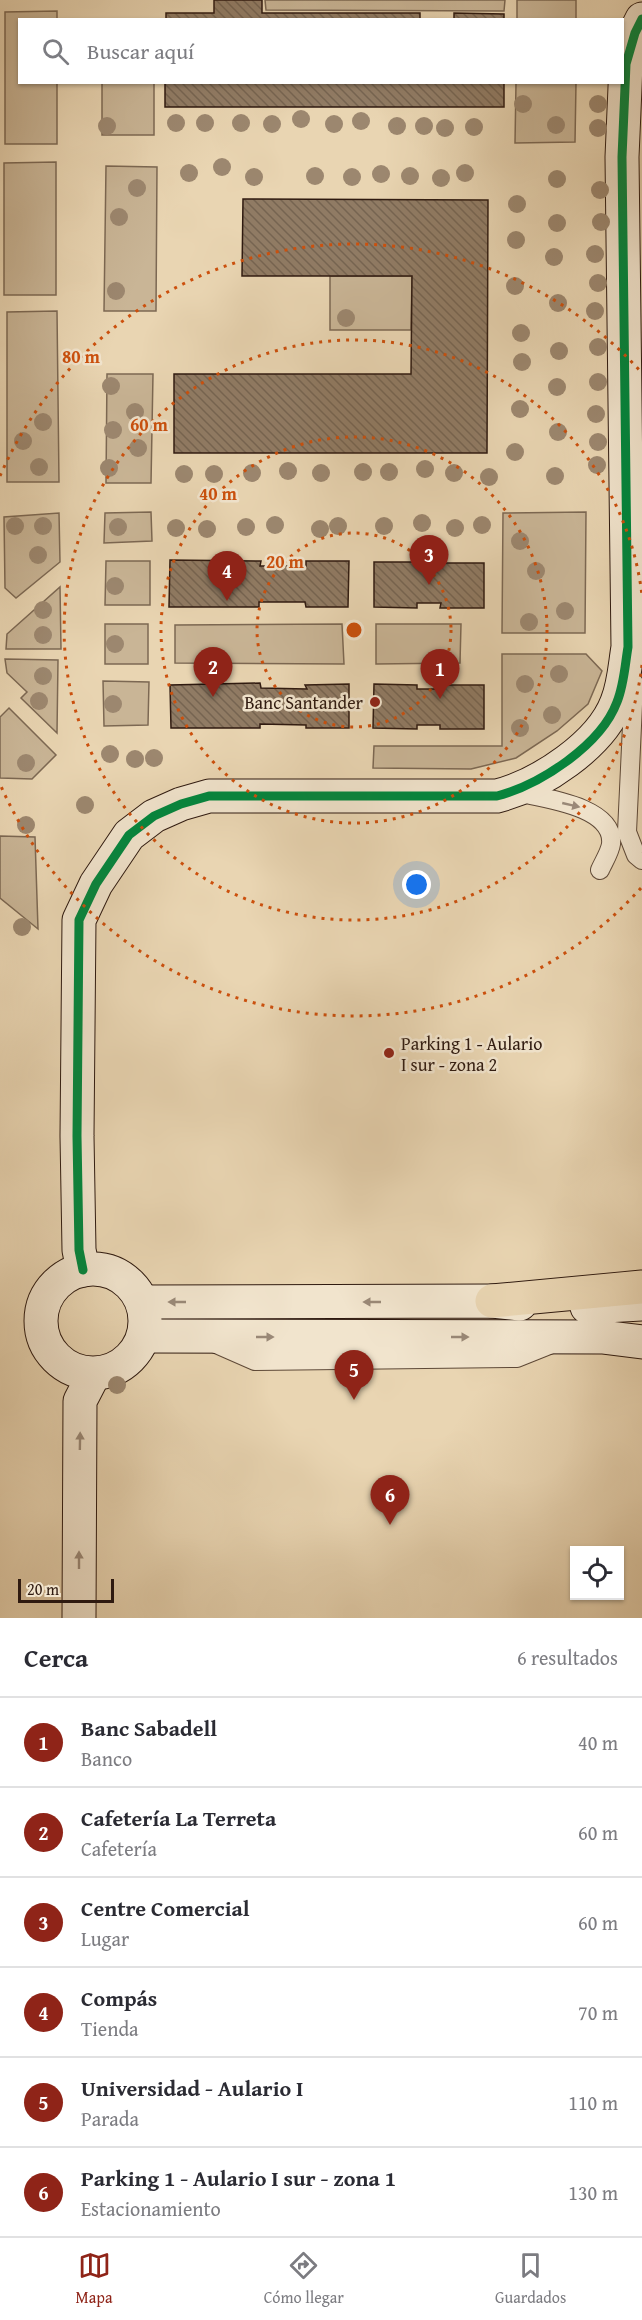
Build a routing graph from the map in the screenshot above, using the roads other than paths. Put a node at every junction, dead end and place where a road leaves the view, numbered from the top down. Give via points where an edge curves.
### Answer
1 (642, 19) edge
2 (628, 647) junction
3 (514, 792) junction
4 (642, 860) edge
5 (600, 870) dead end
6 (74, 1274) junction
7 (642, 1287) edge
8 (492, 1301) junction
9 (142, 1302) junction
10 (642, 1304) edge
11 (144, 1336) junction
12 (586, 1337) junction
13 (642, 1342) edge
14 (642, 1350) edge
15 (79, 1380) junction
16 (80, 1618) edge

1 - 2 street via 626,64 622,158
2 - 3 street via 617,702 597,735 554,770
2 - 4 lane via 635,675 627,832
3 -> 5 lane via 584,807 603,822 611,844
3 - 6 street via 497,796 209,796 154,816 129,835 96,884 79,920 79,1250
6 - 9 street via 109,1270 124,1278
6 - 15 street via 51,1291 43,1306 41,1322 51,1352
7 - 8 highway
8 -> 9 street
8 - 10 street via 574,1308
9 - 11 street
11 -> 12 street
11 - 15 street via 124,1364
12 - 13 street
12 - 14 street
16 -> 15 street

